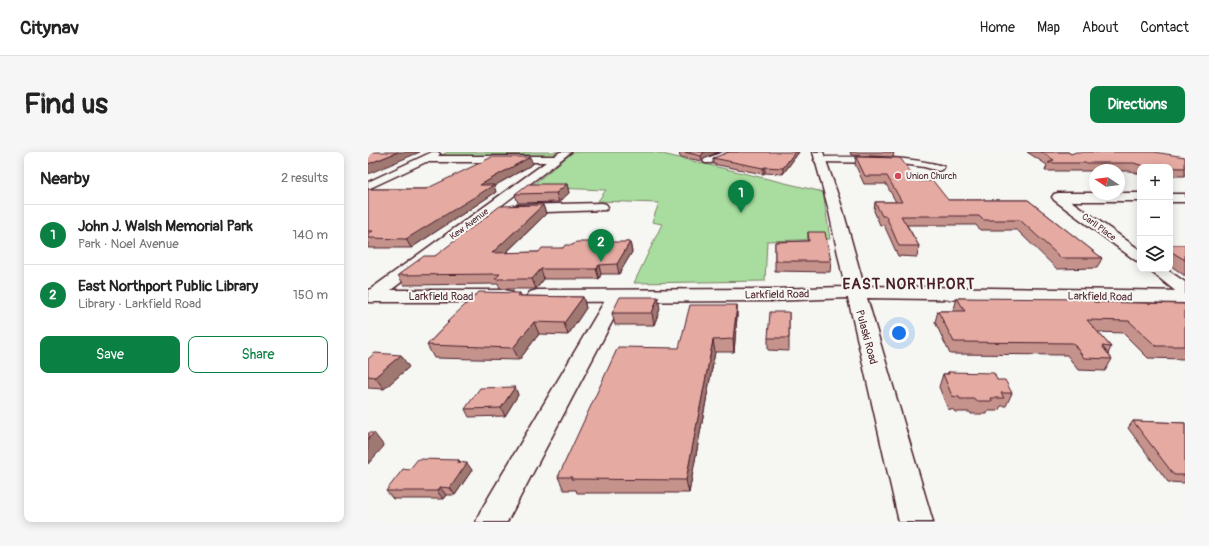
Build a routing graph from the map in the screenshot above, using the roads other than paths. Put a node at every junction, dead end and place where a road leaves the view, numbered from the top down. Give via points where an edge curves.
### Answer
1 (439, 152) edge
2 (732, 152) edge
3 (817, 154) edge
4 (561, 156) edge
5 (424, 159) junction
6 (708, 161) dead end
7 (939, 168) dead end
8 (368, 186) edge
9 (1137, 197) edge
10 (602, 207) dead end
11 (489, 209) junction
12 (1137, 255) edge
13 (1160, 272) edge
14 (1185, 290) edge
15 (856, 292) junction
16 (370, 296) edge
17 (616, 296) junction
18 (1185, 297) edge
19 (491, 522) edge
20 (916, 522) edge

1 - 5 street
2 - 6 street
3 - 7 street via 908,161
3 - 15 main road, Pulaski Road via 835,207
4 - 5 street
4 - 11 street, Kew Avenue
5 - 8 street
9 - 12 street, Carll Place via 1058,197
10 - 11 street
11 - 16 street, Kew Avenue
13 - 14 street
15 - 17 main road, Larkfield Road
15 - 18 main road, Larkfield Road
15 - 20 main road, Pulaski Road
16 - 17 main road, Larkfield Road
17 - 19 street

